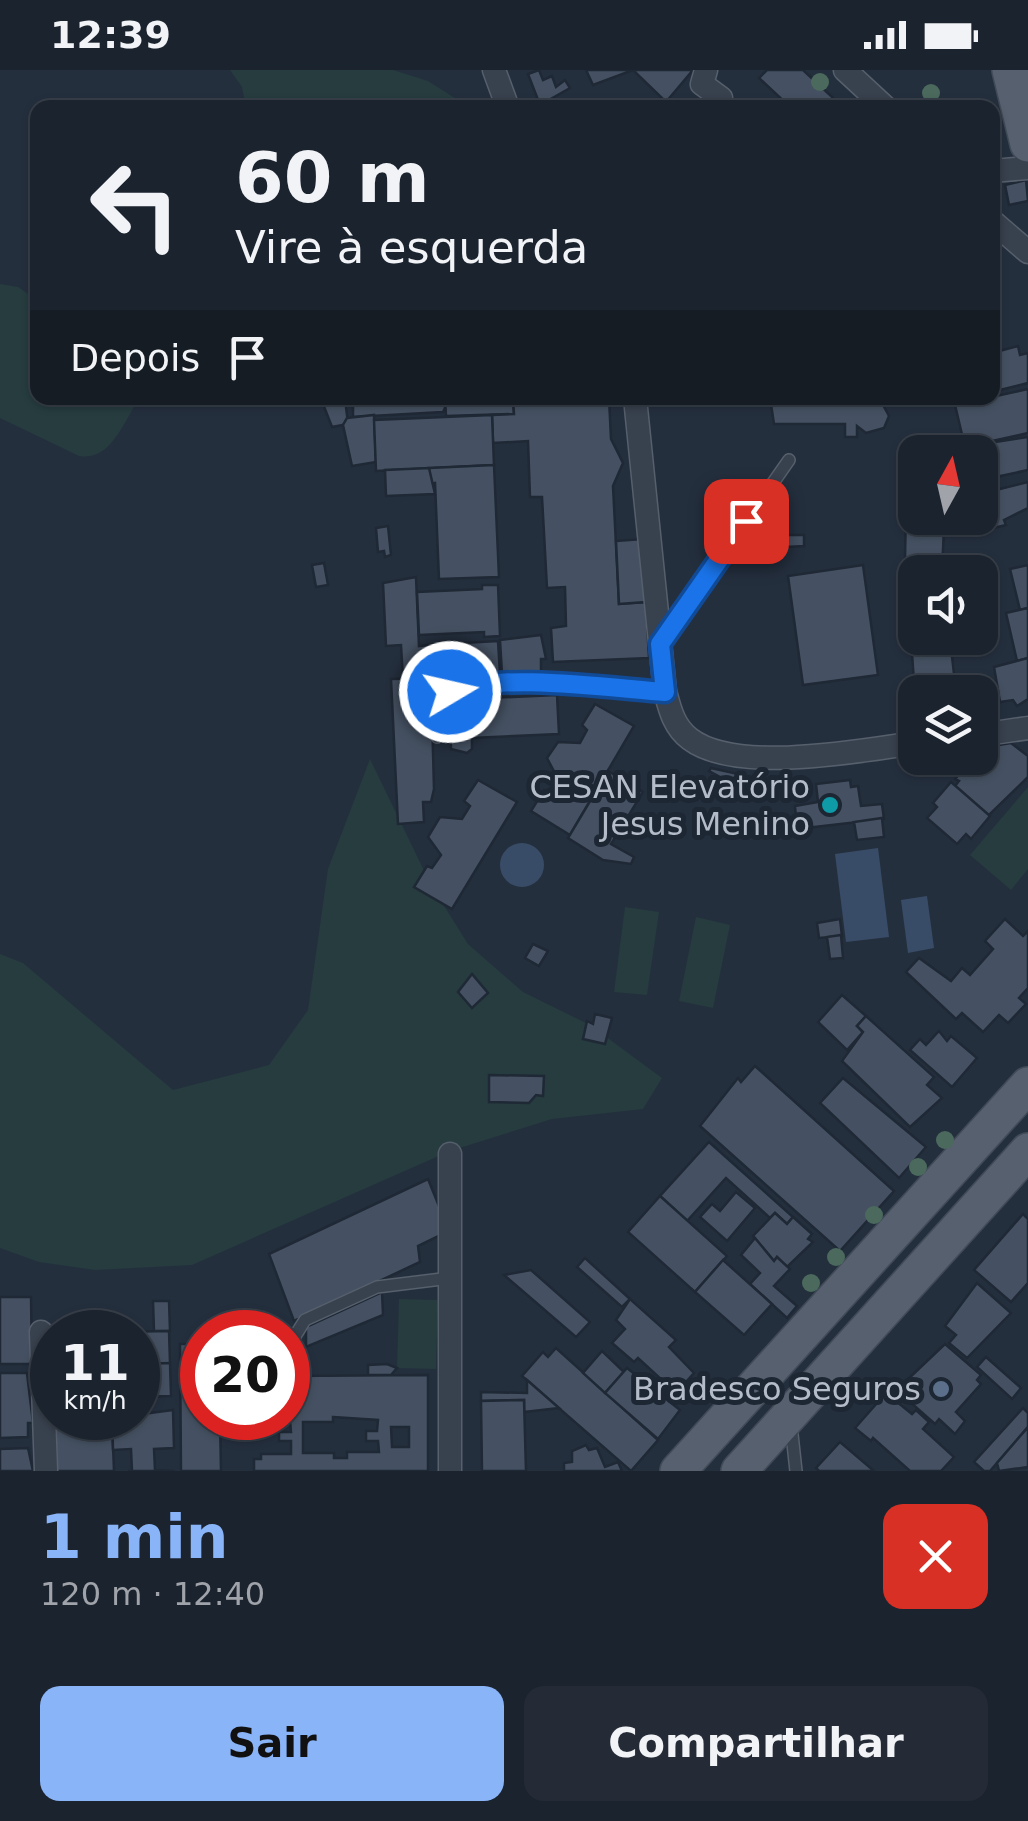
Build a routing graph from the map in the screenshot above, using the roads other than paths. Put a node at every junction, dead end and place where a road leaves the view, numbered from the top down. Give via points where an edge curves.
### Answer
1 (494, 70) edge
2 (706, 70) edge
3 (846, 70) edge
4 (1010, 71) edge
5 (721, 98) dead end
6 (505, 100) edge
7 (878, 100) edge
8 (1028, 117) edge
9 (1028, 144) edge
10 (1028, 168) edge
11 (1000, 170) edge
12 (1000, 228) edge
13 (1028, 252) edge
14 (636, 405) edge
15 (789, 460) dead end
16 (660, 644) junction
17 (665, 692) junction
18 (1028, 728) edge
19 (998, 732) edge
20 (437, 737) dead end
21 (898, 745) edge
22 (1028, 1085) edge
23 (450, 1154) dead end
24 (1023, 1168) edge
25 (450, 1278) junction
26 (310, 1318) edge
27 (790, 1414) junction
28 (45, 1440) edge
29 (46, 1471) edge
30 (450, 1471) edge
31 (678, 1471) edge
32 (739, 1471) edge
33 (796, 1471) edge

1 - 6 street
2 - 5 street via 702,84
3 - 7 street
4 - 8 main road
4 - 9 main road
10 - 11 street
12 - 13 street
14 - 16 street
15 - 16 lane
16 - 17 street
17 - 20 lane via 467,685 450,692 441,707
17 - 21 street via 673,721 691,740 719,752 756,757
18 - 19 street
22 - 31 main road
23 - 25 street
24 - 27 main road
25 - 26 lane via 378,1287
25 - 30 street
27 - 32 main road
27 - 33 lane
28 - 29 street

